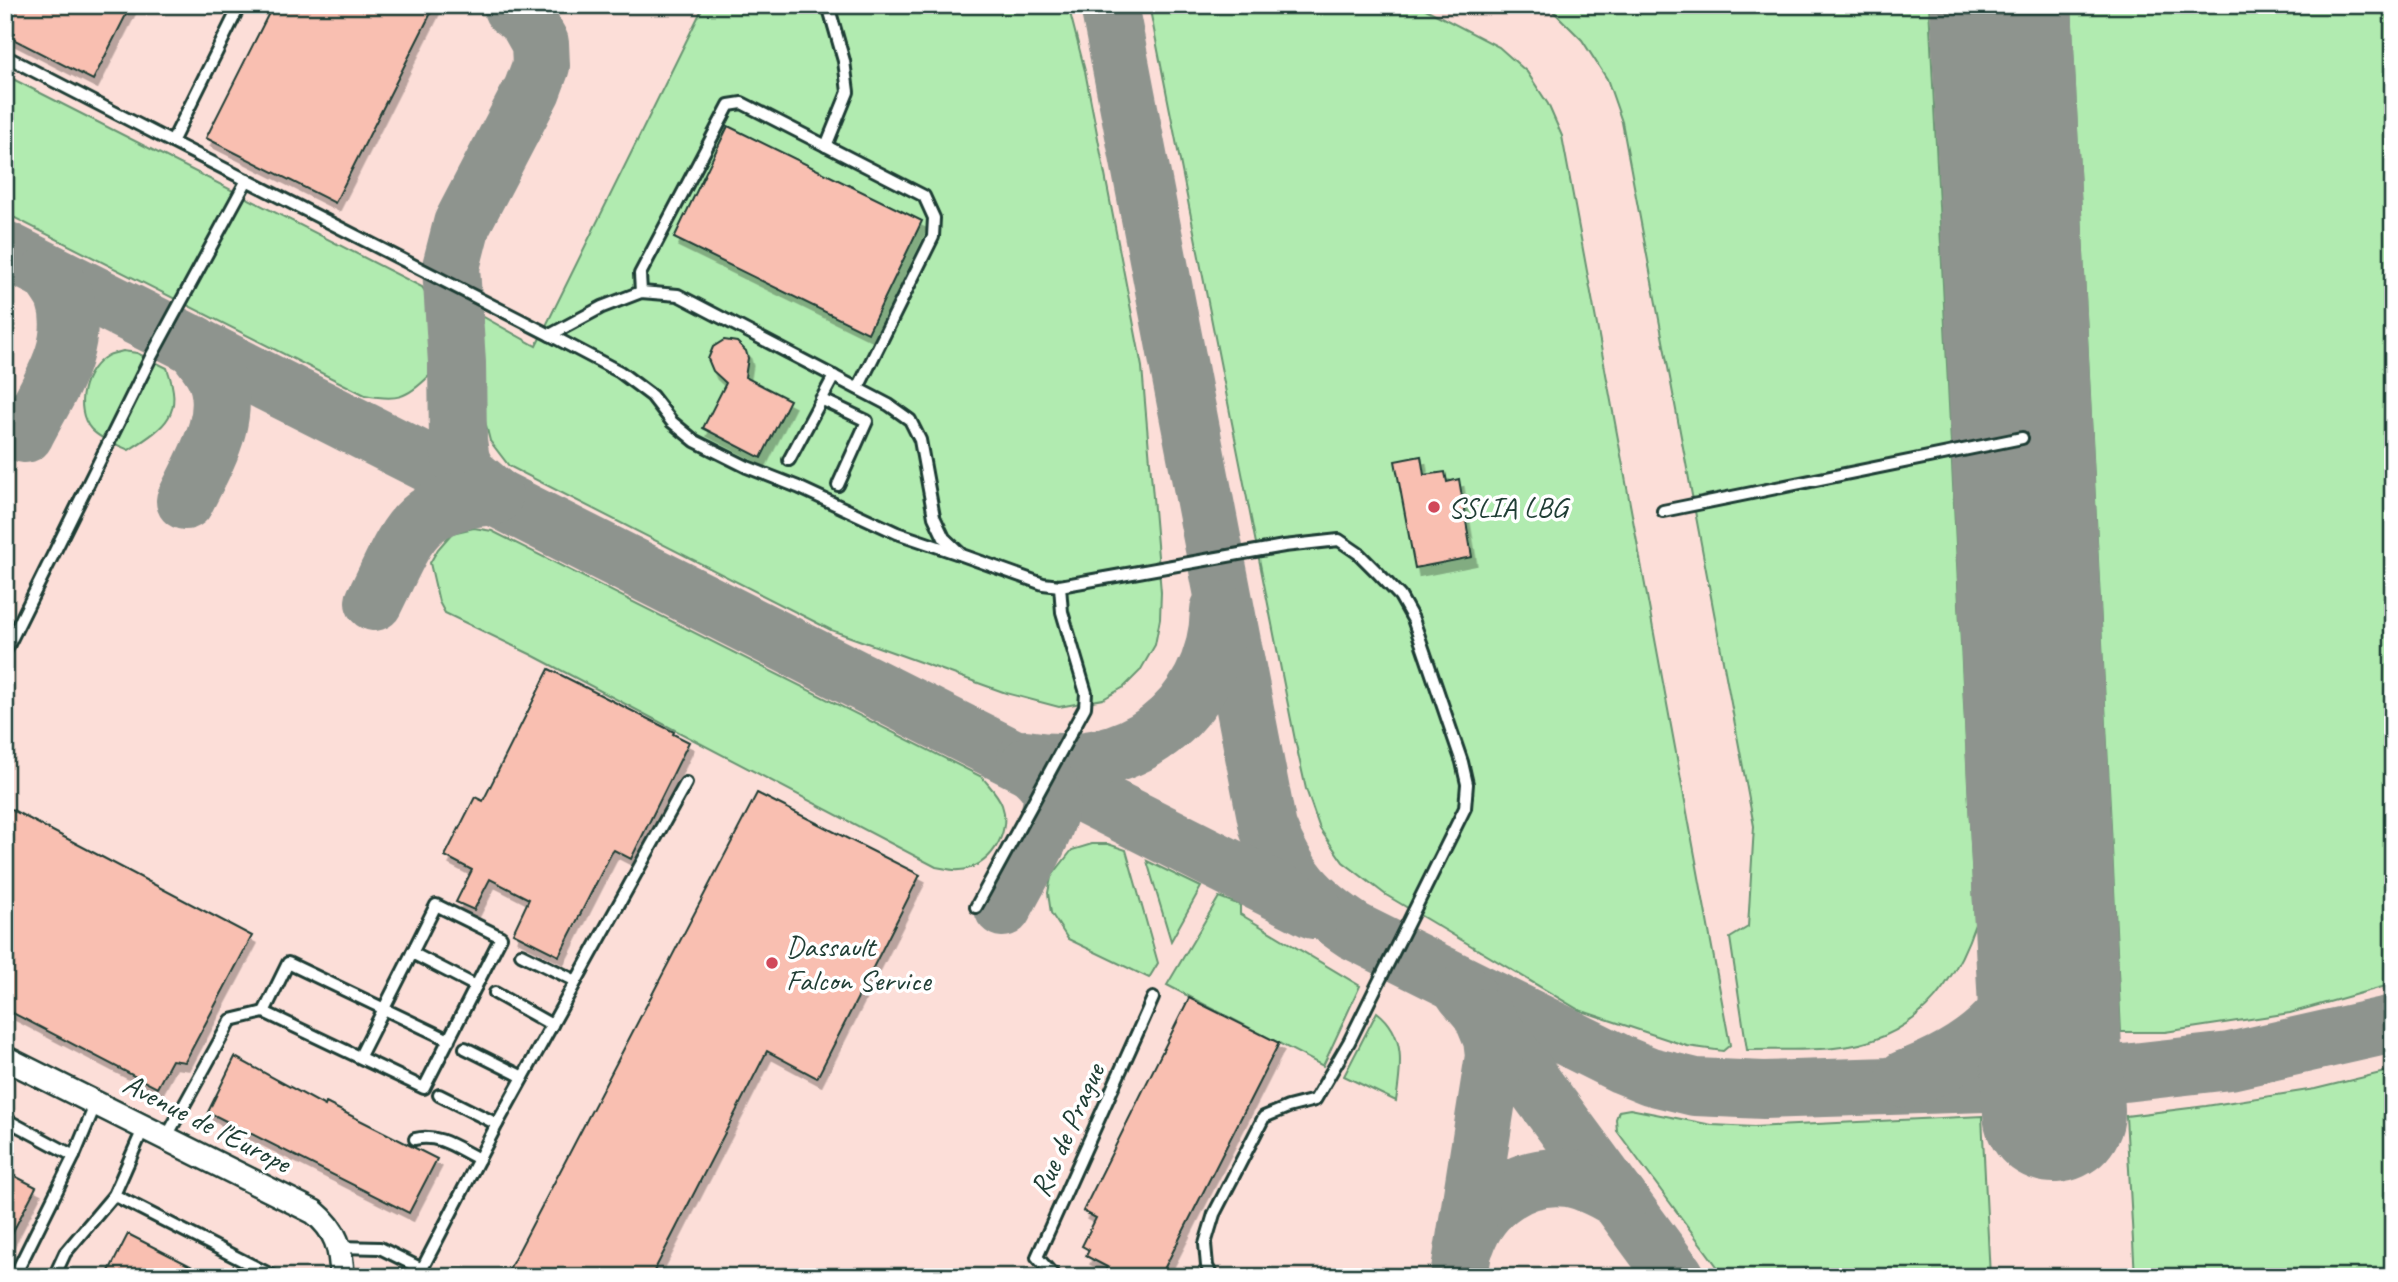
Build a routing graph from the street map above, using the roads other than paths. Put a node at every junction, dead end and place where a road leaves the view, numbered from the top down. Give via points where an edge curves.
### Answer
1 (240, 5) edge
2 (828, 5) edge
3 (5, 56) edge
4 (172, 142) junction
5 (826, 146) junction
6 (247, 180) junction
7 (642, 292) junction
8 (550, 335) junction
9 (834, 376) junction
10 (858, 388) junction
11 (821, 400) junction
12 (2022, 438) dead end
13 (789, 460) dead end
14 (838, 485) dead end
15 (1663, 511) dead end
16 (962, 555) junction
17 (1060, 586) junction
18 (5, 652) edge
19 (686, 783) dead end
20 (976, 907) dead end
21 (412, 953) junction
22 (521, 954) dead end
23 (576, 981) junction
24 (476, 986) junction
25 (495, 993) dead end
26 (1153, 998) dead end
27 (384, 1009) junction
28 (264, 1012) junction
29 (552, 1025) junction
30 (449, 1041) junction
31 (465, 1048) dead end
32 (360, 1056) junction
33 (5, 1058) edge
34 (523, 1077) junction
35 (439, 1096) dead end
36 (96, 1103) junction
37 (5, 1119) edge
38 (497, 1124) junction
39 (144, 1127) junction
40 (166, 1138) junction
41 (415, 1139) dead end
42 (74, 1156) junction
43 (479, 1159) junction
44 (114, 1195) junction
45 (339, 1247) junction
46 (14, 1277) edge
47 (54, 1277) edge
48 (275, 1277) edge
49 (342, 1277) edge
50 (1055, 1277) edge
51 (1212, 1277) edge

1 - 4 lane
2 - 5 lane via 845,61 848,92
3 - 4 lane
4 - 6 lane
5 - 7 lane via 742,103 729,105 640,274
5 - 10 lane via 924,196 934,218 933,236
6 - 8 lane
6 - 18 lane via 151,357
7 - 8 lane
7 - 9 lane via 678,295
8 - 16 lane via 620,372 652,396 672,422 695,441 897,533
9 - 10 lane
9 - 11 lane
10 - 16 lane via 910,420 920,440 934,517 944,538
11 - 13 lane
11 - 14 lane via 867,421
12 - 15 lane
16 - 17 lane
17 - 20 lane via 1062,612 1086,693 1085,707
17 - 51 lane via 1339,540 1400,596 1413,619 1467,784 1465,808 1349,1042 1315,1100 1264,1117 1214,1214 1205,1244
19 - 23 lane
21 - 24 lane
21 - 24 lane via 436,905 501,937
21 - 27 lane
22 - 23 lane
23 - 29 lane
24 - 30 lane
25 - 29 lane
26 - 50 lane, Rue de Prague via 1037,1257
27 - 28 lane via 288,963
27 - 30 lane
27 - 32 lane
28 - 32 lane
28 - 40 lane via 232,1020
29 - 34 lane
30 - 32 lane via 424,1088
31 - 34 lane
33 - 36 street, Avenue de l'Europe
34 - 38 lane
35 - 38 lane
36 - 39 street, Avenue de l'Europe
36 - 42 lane
37 - 42 lane
38 - 43 lane
39 - 40 street, Avenue de l'Europe
39 - 44 lane
40 - 45 street, Avenue de l'Europe via 314,1212 330,1226
41 - 43 lane via 439,1138
42 - 46 lane
43 - 45 lane via 422,1269 380,1248
44 - 47 lane via 65,1252
44 - 48 lane
45 - 49 street, Avenue de l'Europe

